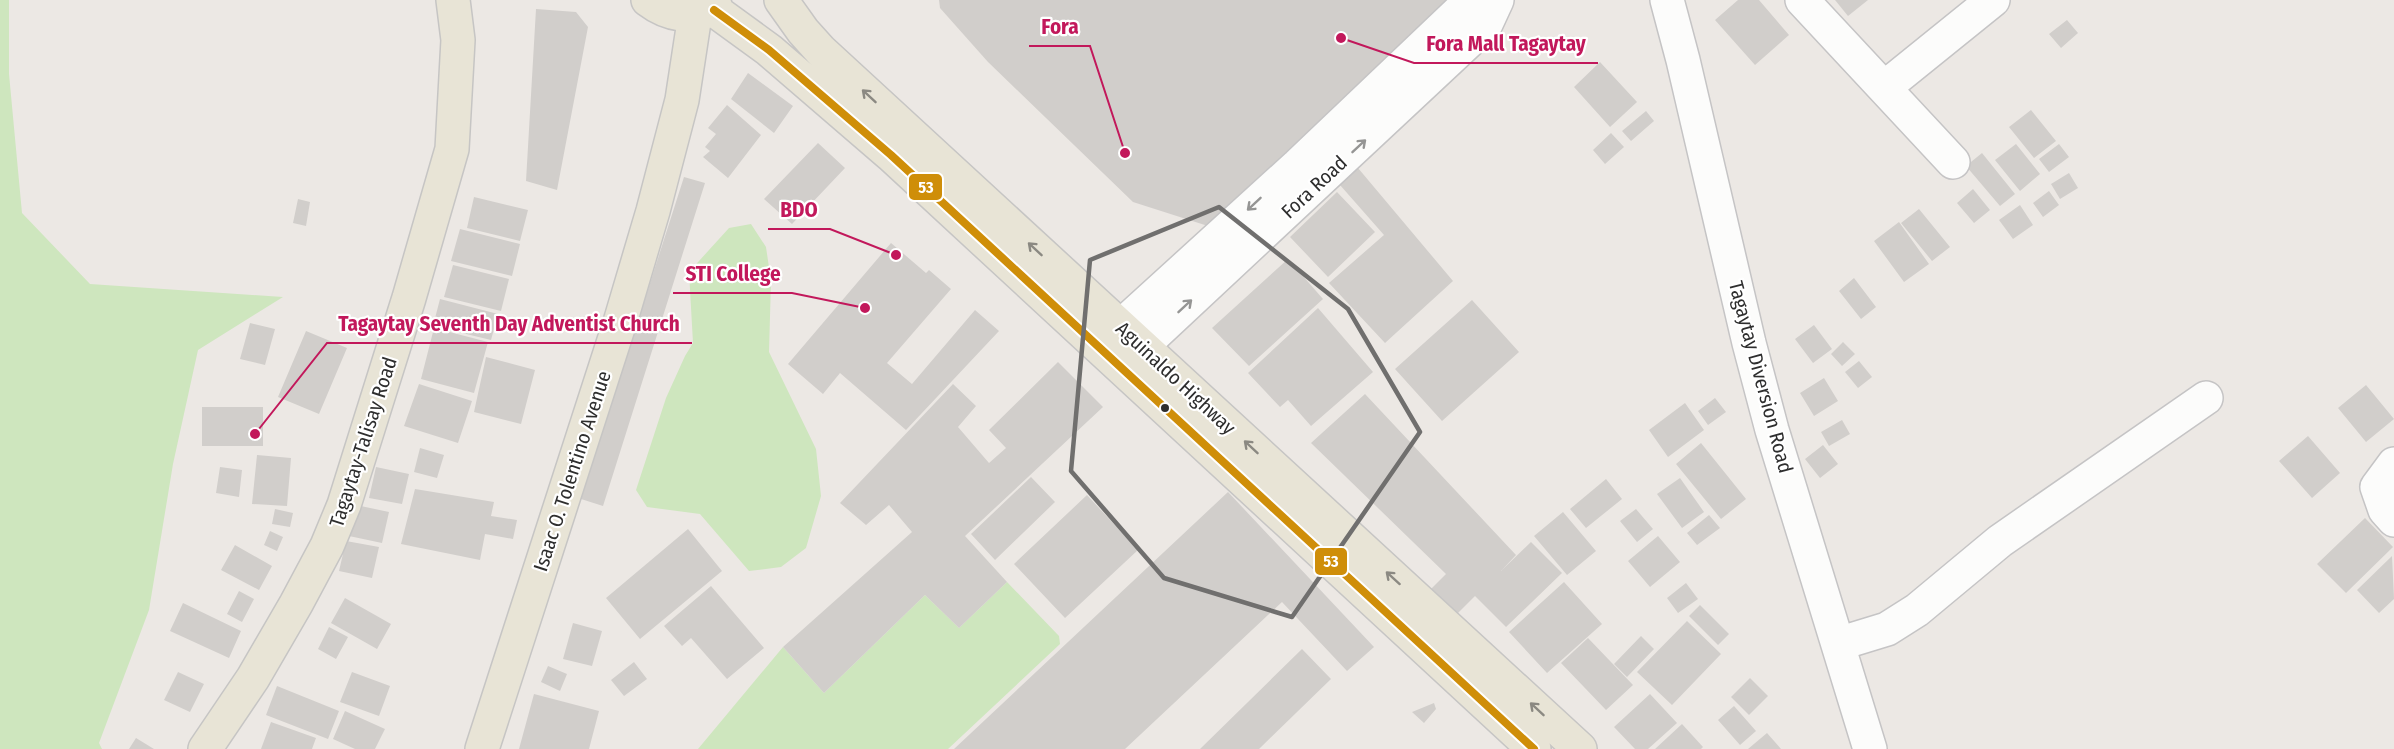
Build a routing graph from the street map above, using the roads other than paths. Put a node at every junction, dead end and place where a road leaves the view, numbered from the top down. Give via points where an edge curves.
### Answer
1 (453, 0) edge
2 (648, 0) edge
3 (781, 0) edge
4 (1481, 0) edge
5 (1497, 0) edge
6 (1667, 0) edge
7 (1802, 0) edge
8 (1993, 0) edge
9 (712, 8) edge
10 (1884, 88) junction
11 (1953, 162) dead end
12 (1120, 346) junction
13 (2206, 398) dead end
14 (2394, 464) edge
15 (2394, 520) edge
16 (1838, 644) junction
17 (205, 749) edge
18 (482, 749) edge
19 (1534, 749) edge
20 (1580, 749) edge
21 (1870, 749) edge

1 - 17 main road, Tagaytay-Talisay Road via 458,40 452,149 344,505 296,604
2 - 9 main road via 676,15
12 -> 3 main road, Aguinaldo Highway via 821,51
4 -> 12 street, Fora Road via 1465,6 1289,173
12 -> 5 street, Fora Road via 1485,27
6 - 16 street, Tagaytay Diversion Road via 1772,430
7 - 10 street
8 - 10 street
9 - 12 main road, Aguinaldo Highway via 769,50
9 - 18 main road, Isaac O. Tolentino Avenue via 621,318
10 - 11 street
12 - 19 main road, Aguinaldo Highway
20 -> 12 main road, Aguinaldo Highway
13 - 16 street via 2000,541 1917,610 1887,629
14 - 15 street via 2377,487 2385,510
16 - 21 street, Tagaytay Diversion Road

